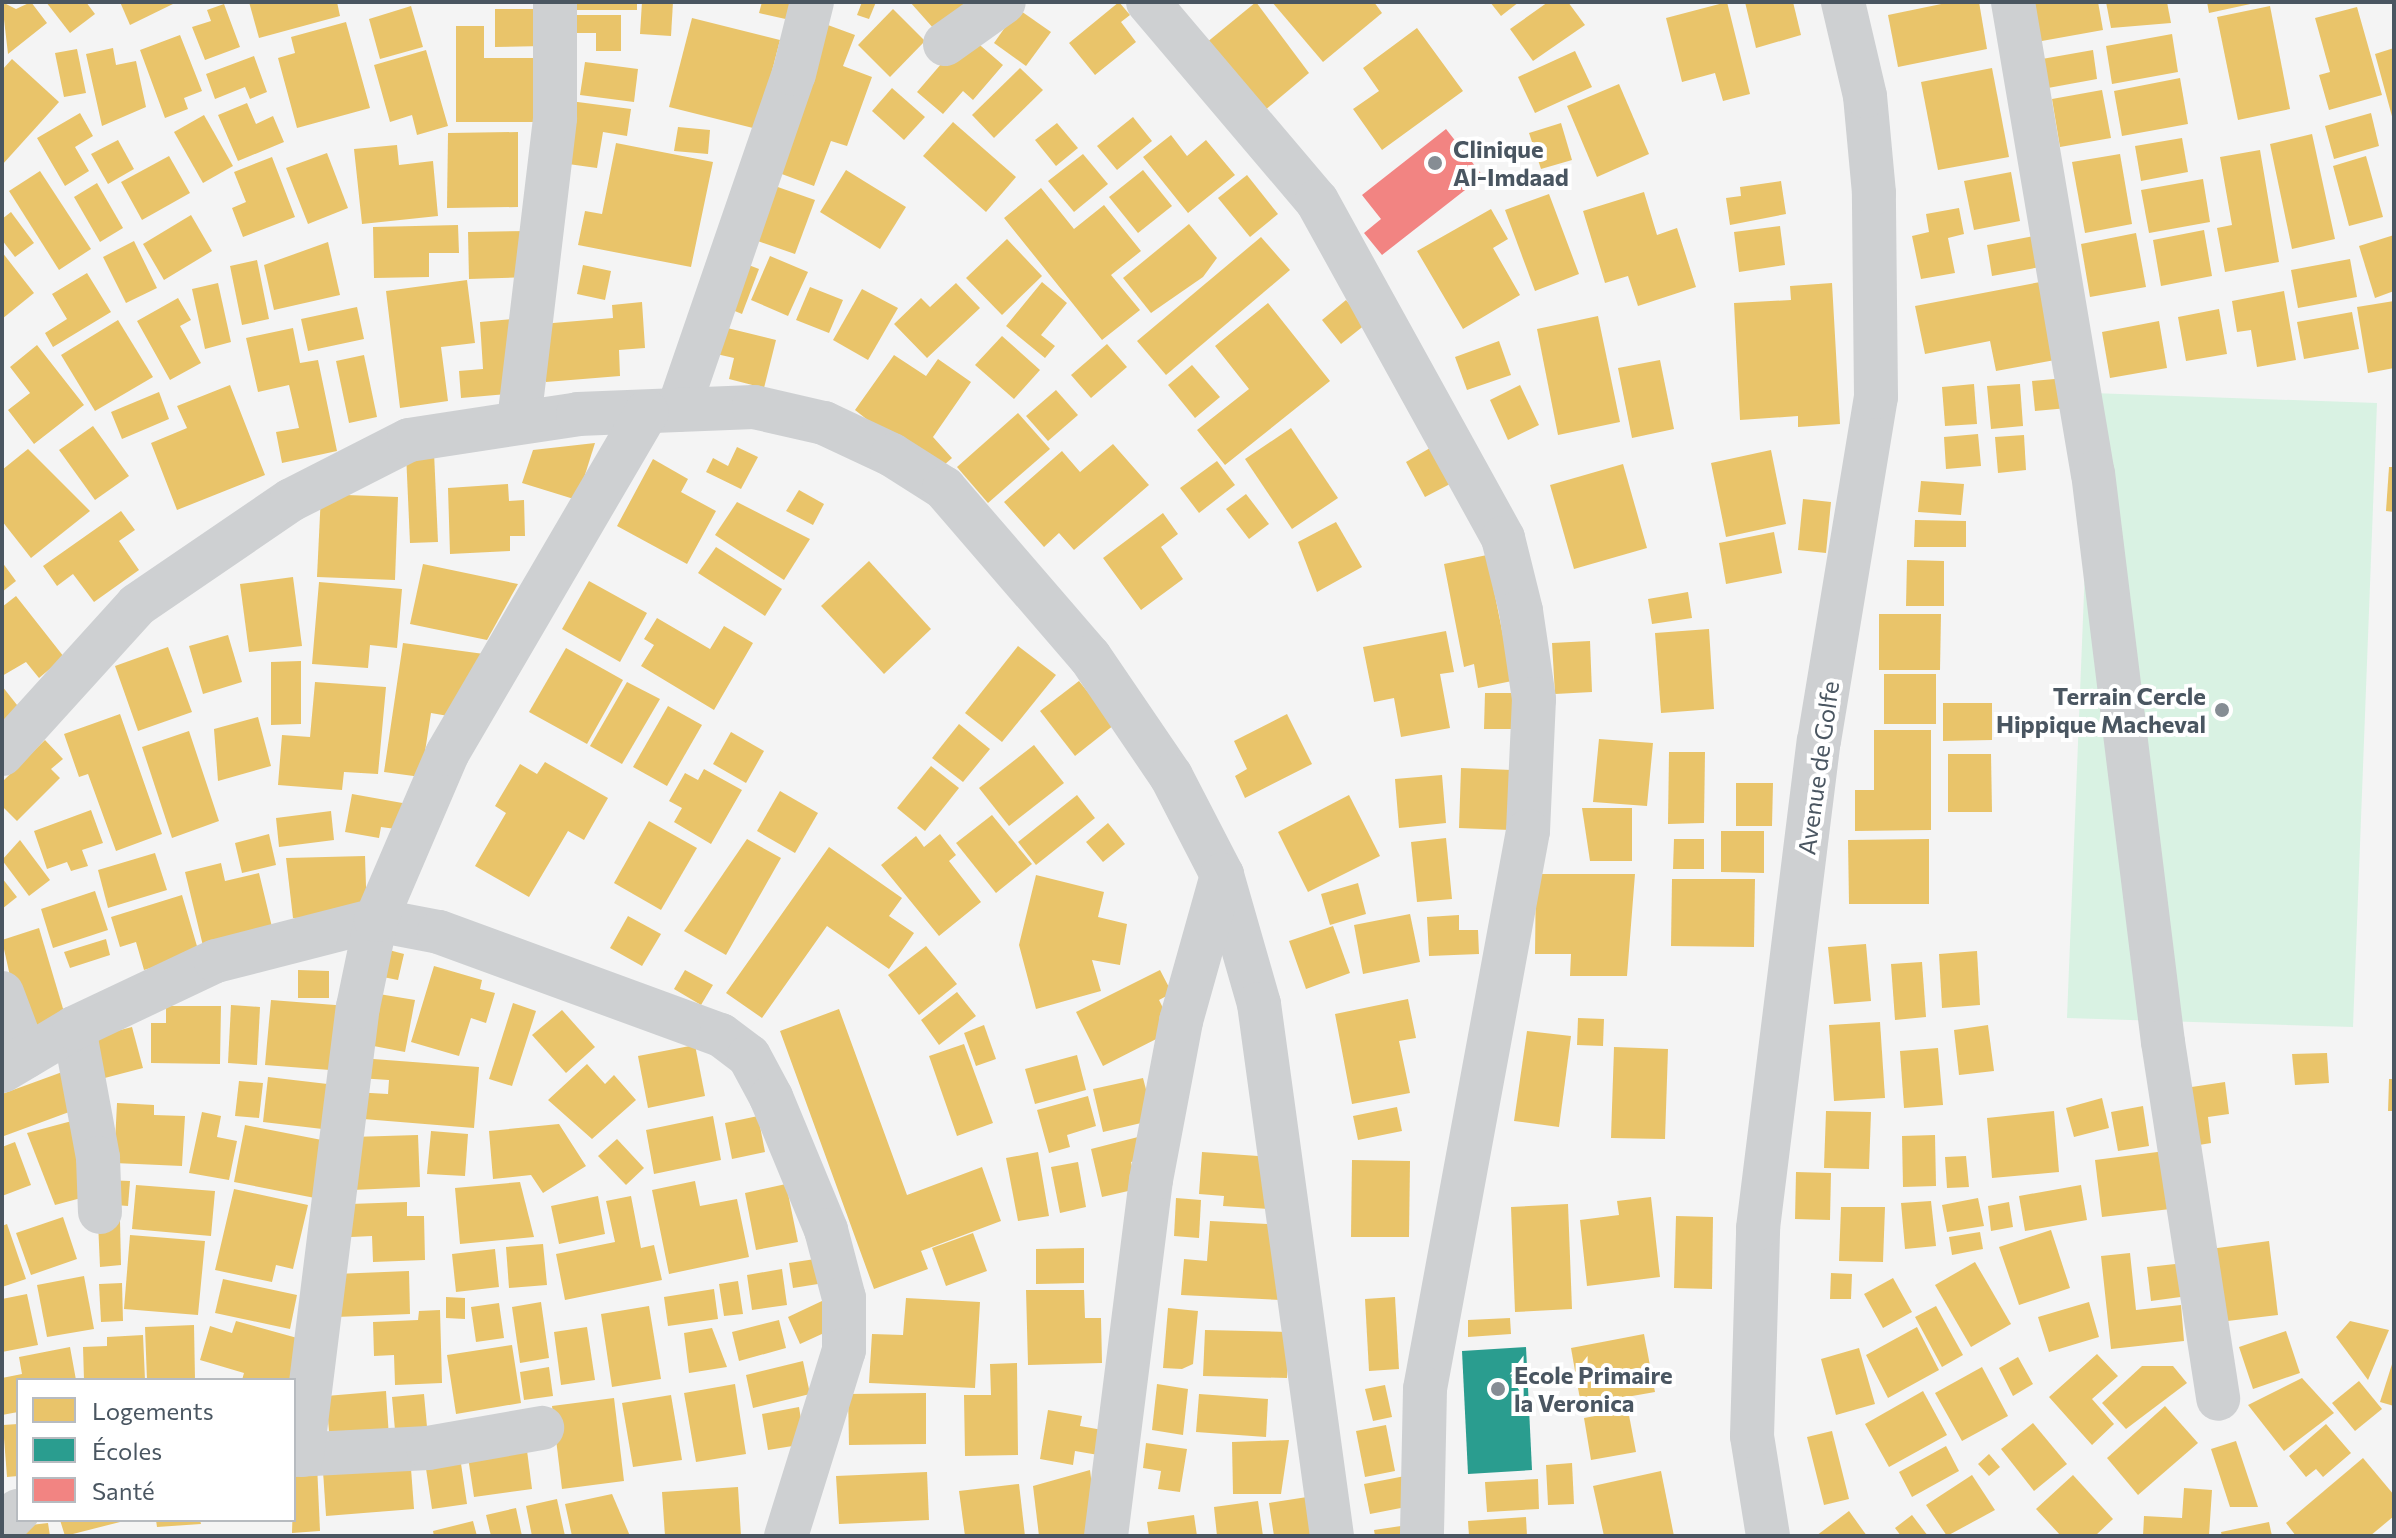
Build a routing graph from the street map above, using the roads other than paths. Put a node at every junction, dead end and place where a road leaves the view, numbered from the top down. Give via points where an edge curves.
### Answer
1 (555, 2) edge
2 (812, 2) edge
3 (1004, 2) edge
4 (1148, 2) edge
5 (1843, 2) edge
6 (2013, 2) edge
7 (945, 44) dead end
8 (662, 411) junction
9 (519, 421) junction
10 (2, 754) edge
11 (1222, 875) junction
12 (376, 920) junction
13 (2, 993) edge
14 (74, 1028) junction
15 (14, 1064) edge
16 (100, 1212) dead end
17 (2218, 1399) dead end
18 (542, 1428) dead end
19 (298, 1455) edge
20 (786, 1536) edge
21 (1106, 1536) edge
22 (1332, 1536) edge
23 (1422, 1536) edge
24 (1768, 1536) edge

1 - 9 street via 555,118
2 - 8 street
3 - 7 street
4 - 23 street via 1317,201 1503,538 1521,611 1534,699 1528,831 1425,1389
5 - 24 street, Avenue de Golfe via 1865,96 1874,193 1876,397 1819,741 1758,1228 1752,1436
6 - 17 street via 2093,473 2163,1042
8 - 9 street
8 - 11 street via 754,407 824,423 944,488 1090,657 1171,776
8 - 12 street via 447,754
9 - 10 street via 409,440 291,500 137,605 96,641
11 - 21 street via 1181,1021 1151,1180
11 - 22 street via 1259,1004
12 - 14 street via 216,961
12 - 19 street via 358,1007
12 - 20 street via 439,932 691,1019 749,1056 826,1230 844,1298 844,1350
13 - 15 street
14 - 15 street
14 - 16 street via 98,1158
18 - 19 street via 428,1448

